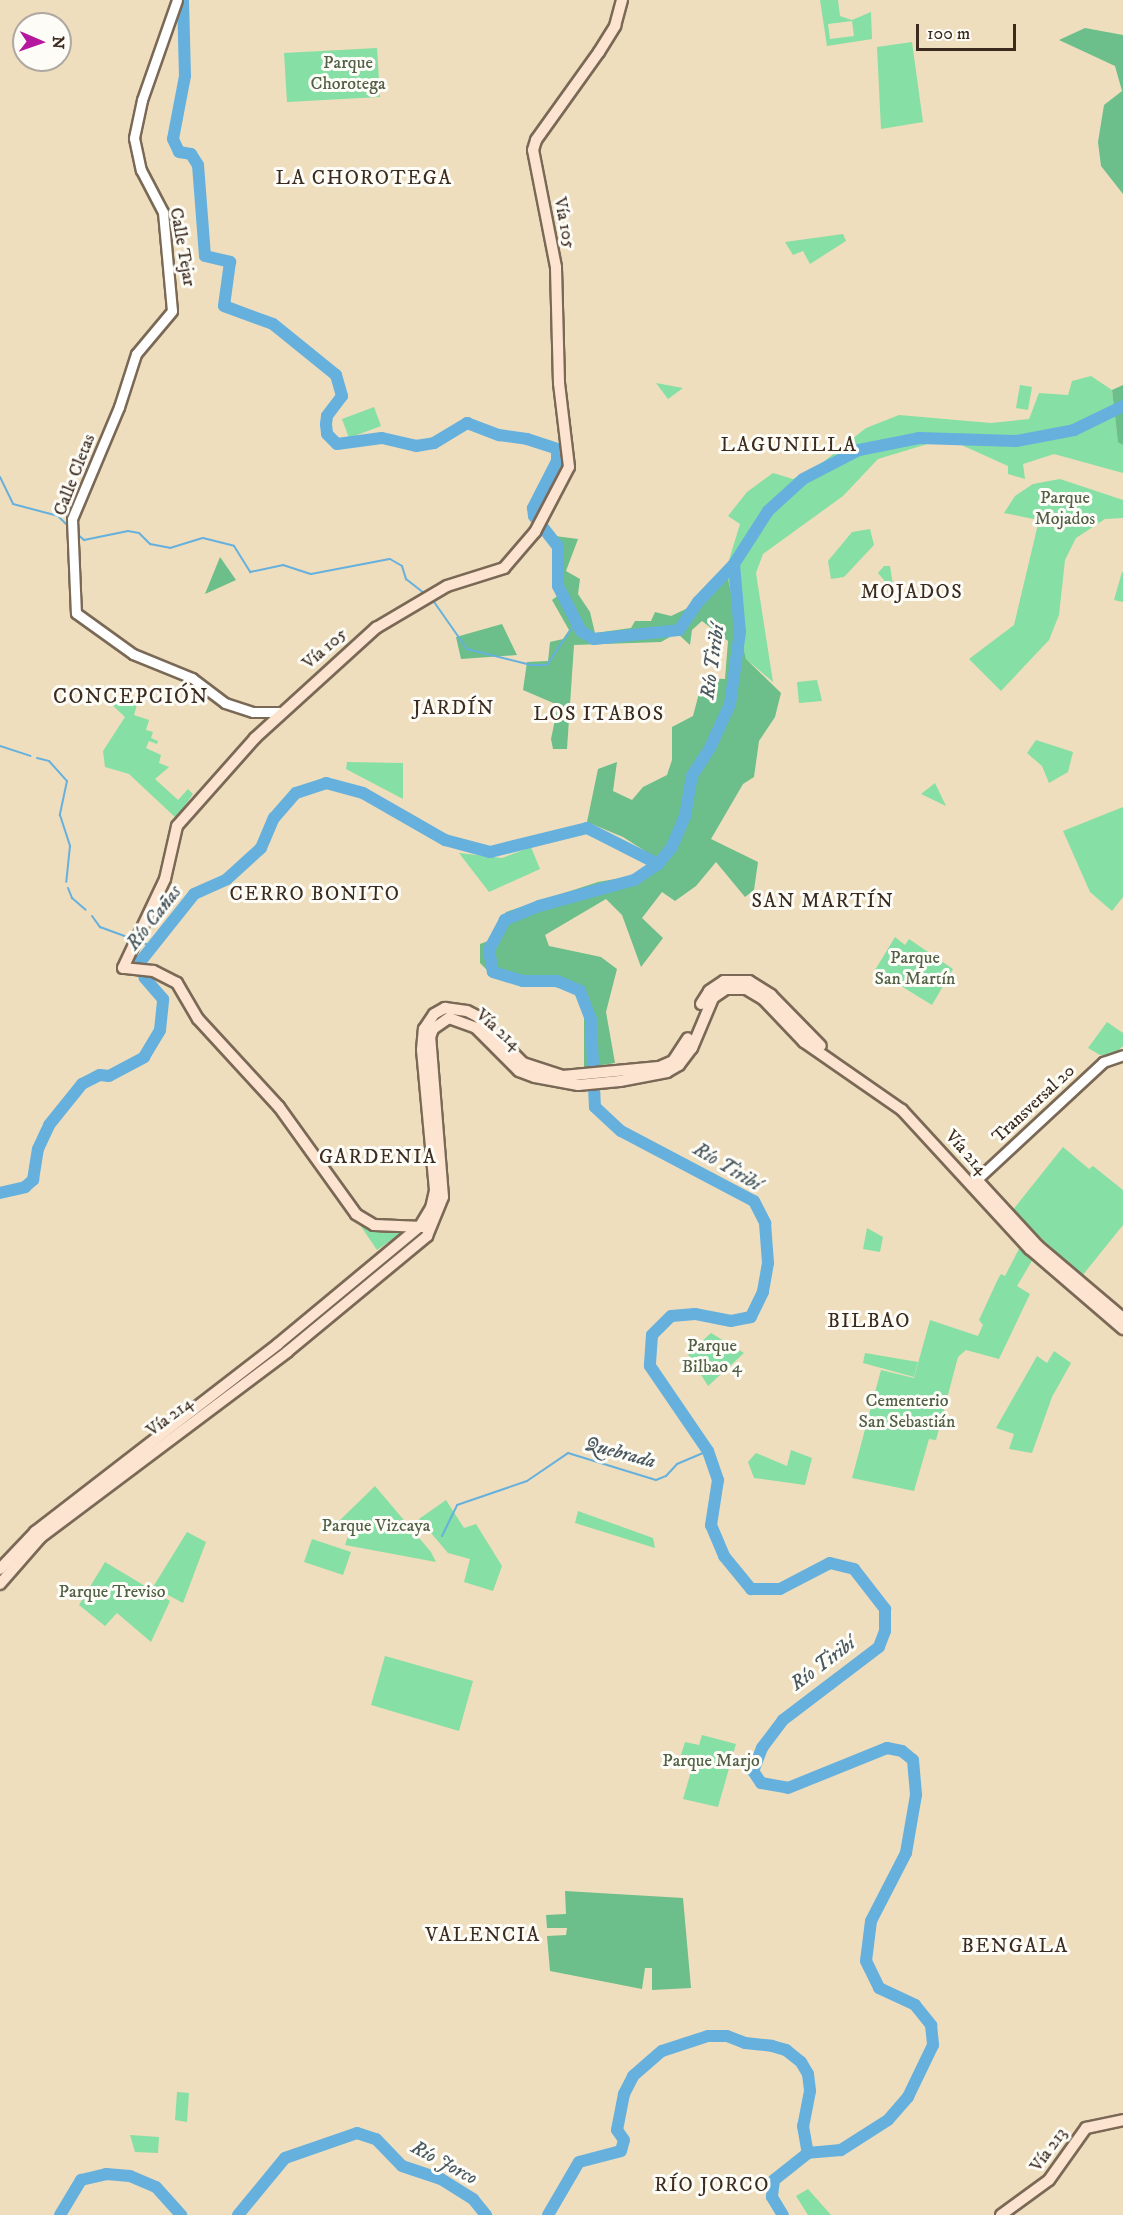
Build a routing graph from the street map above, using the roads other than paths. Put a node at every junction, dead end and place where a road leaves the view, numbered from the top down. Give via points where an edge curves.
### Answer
1 (177, 0) edge
2 (622, 0) edge
3 (136, 354) joint
4 (279, 712) junction
5 (1123, 1055) edge
6 (577, 1081) junction
7 (974, 1182) junction
8 (420, 1226) junction
9 (432, 1228) junction
10 (1123, 1318) edge
11 (1123, 1329) edge
12 (0, 1569) edge
13 (0, 1584) edge
14 (1123, 2120) edge
15 (1001, 2215) edge

1 - 3 street, Calle Tejar via 142,100 134,138 141,170 163,212 174,298 172,311
2 - 4 main road, Vía 105 via 615,26 536,140 533,150 556,267 559,383 569,467 535,532 504,568 428,596 376,628
3 - 4 street, Calle Cletas via 115,417 72,519 76,613 133,654 192,678 225,703 253,712
4 - 8 main road, Vía 105 via 177,826 165,879 123,968 153,971 177,983 198,1019 279,1107 356,1214 374,1225
5 - 7 street, Transversal 20 via 1103,1062
6 - 7 main road, Vía 214 via 668,1072 692,1048 712,998 726,989 746,989 764,1000 804,1042 902,1110
6 - 8 main road, Vía 214 via 523,1062 477,1016 445,1008 434,1014 424,1029 422,1050 435,1190 431,1208
6 - 9 main road, Vía 214 via 551,1083 519,1071 470,1025 449,1018 433,1029 430,1049 444,1197
7 - 10 main road, Vía 214 via 1038,1246
7 - 11 main road, Vía 214 via 1030,1250
8 - 9 main road, Vía 105
8 - 12 main road, Vía 214 via 278,1344 35,1532
9 - 13 main road, Vía 214 via 410,1252 343,1302 287,1352 41,1537
14 - 15 main road, Vía 213 via 1093,2124 1081,2134 1049,2180

